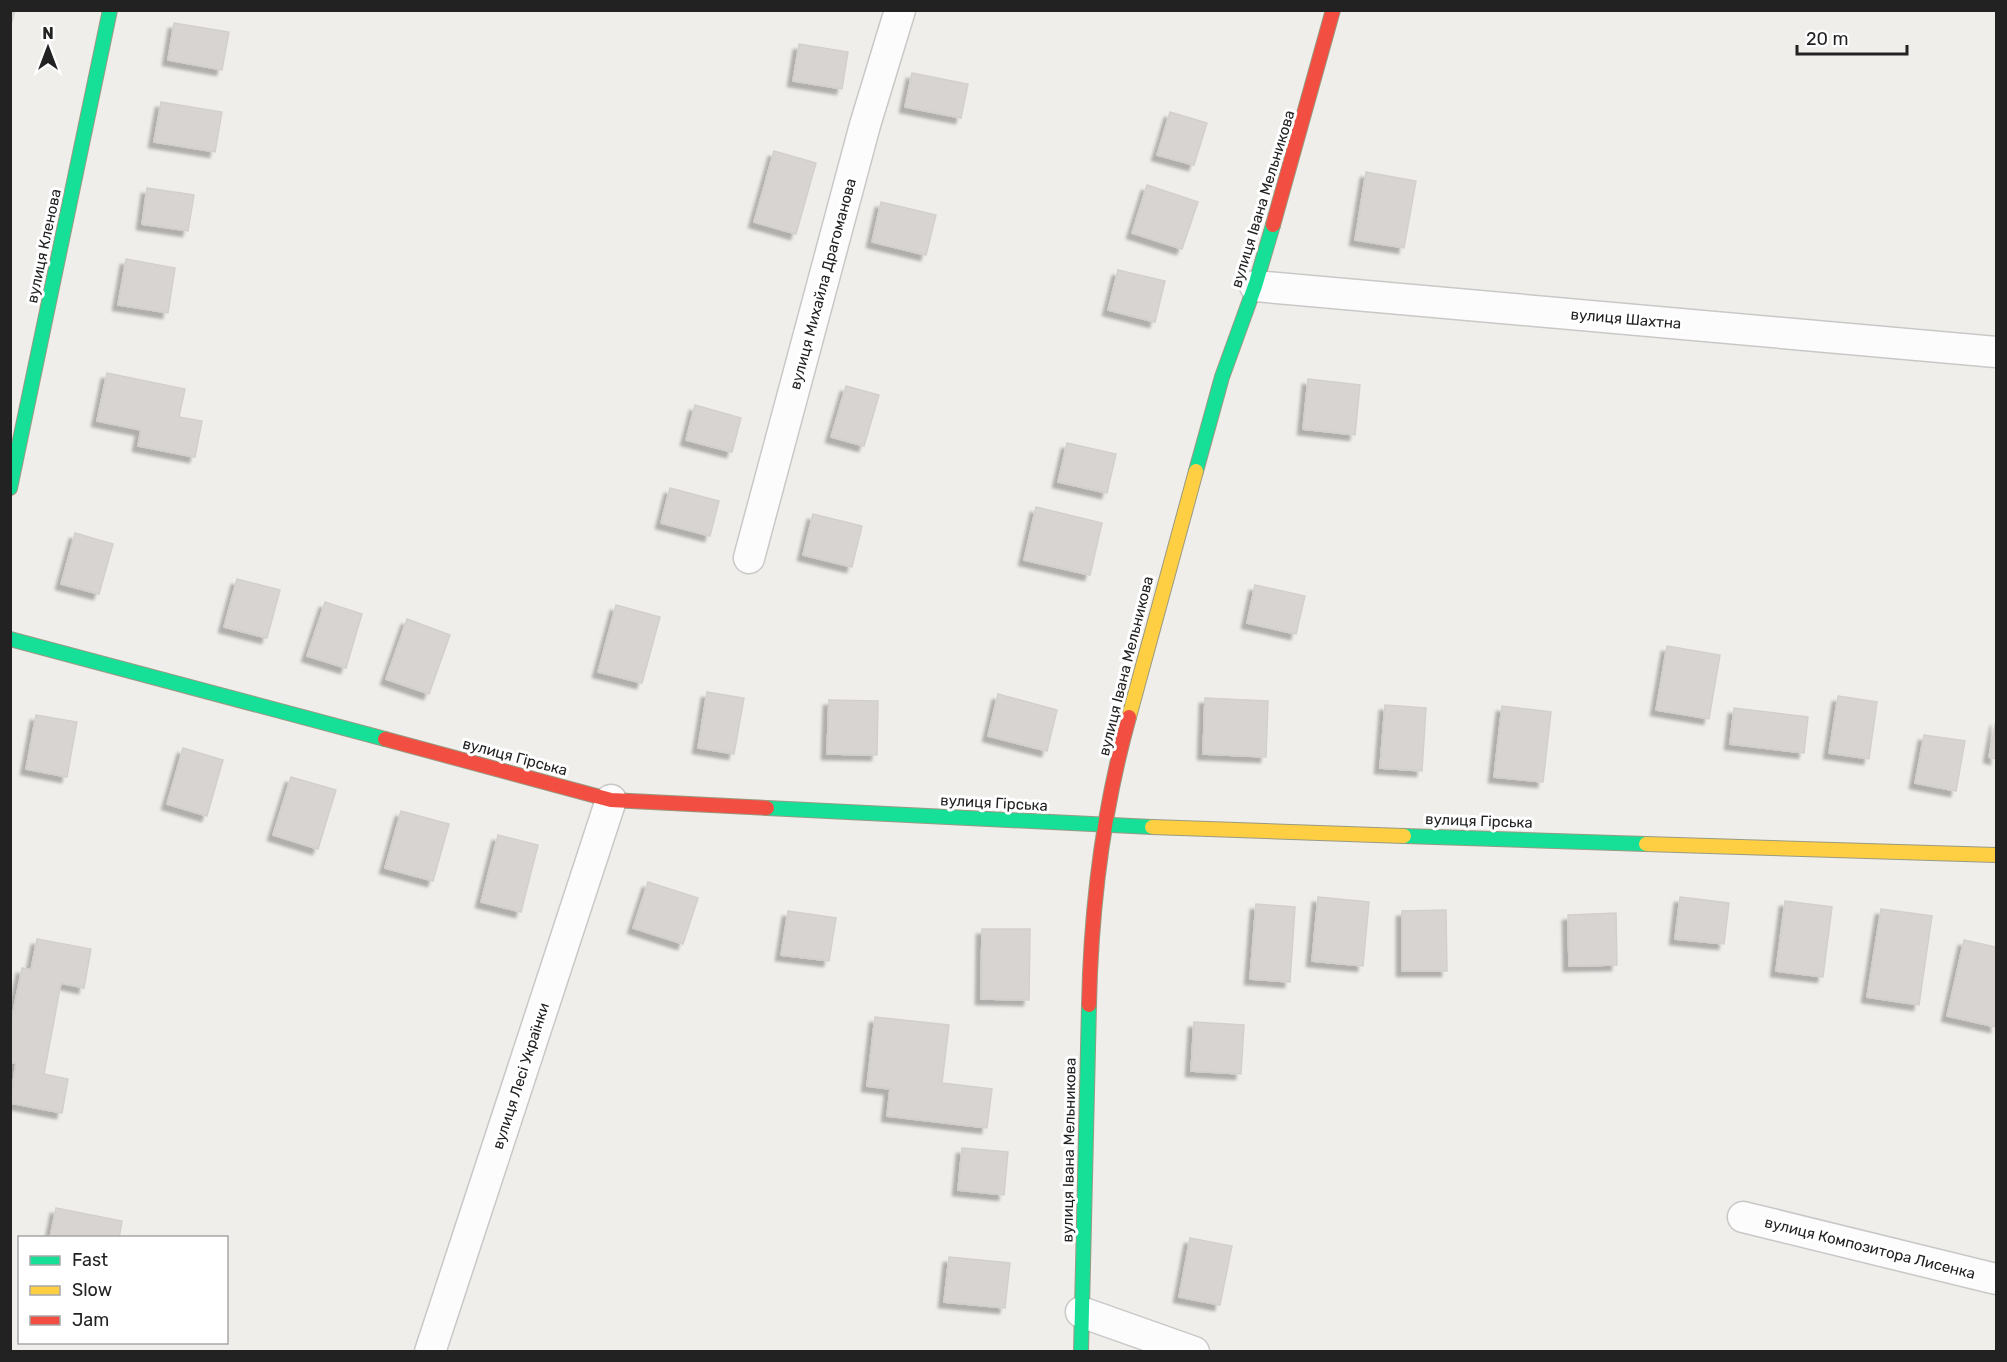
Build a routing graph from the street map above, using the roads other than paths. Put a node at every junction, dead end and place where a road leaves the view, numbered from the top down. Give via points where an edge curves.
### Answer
1 (110, 10) edge
2 (900, 10) edge
3 (1333, 10) edge
4 (1255, 286) junction
5 (1996, 352) edge
6 (10, 488) edge
7 (749, 558) dead end
8 (10, 639) edge
9 (611, 800) junction
10 (1107, 825) junction
11 (1996, 855) edge
12 (1743, 1217) dead end
13 (1996, 1279) edge
14 (1081, 1312) junction
15 (430, 1352) edge
16 (1081, 1352) edge
17 (1194, 1352) edge

1 - 6 street, вулиця Кленова
2 - 7 street, вулиця Михайла Драгоманова
3 - 4 street, вулиця Івана Мельникова
4 - 5 street, вулиця Шахтна
4 - 10 street, вулиця Івана Мельникова via 1222,377 1158,604 1120,745
8 - 9 street, вулиця Гірська
9 - 10 street, вулиця Гірська
9 - 15 street, вулиця Лесі Українки
10 - 11 street, вулиця Гірська
10 - 14 street, вулиця Івана Мельникова via 1099,864 1090,961
12 - 13 street, вулиця Композитора Лисенка
14 - 16 street, вулиця Івана Мельникова
14 - 17 street

